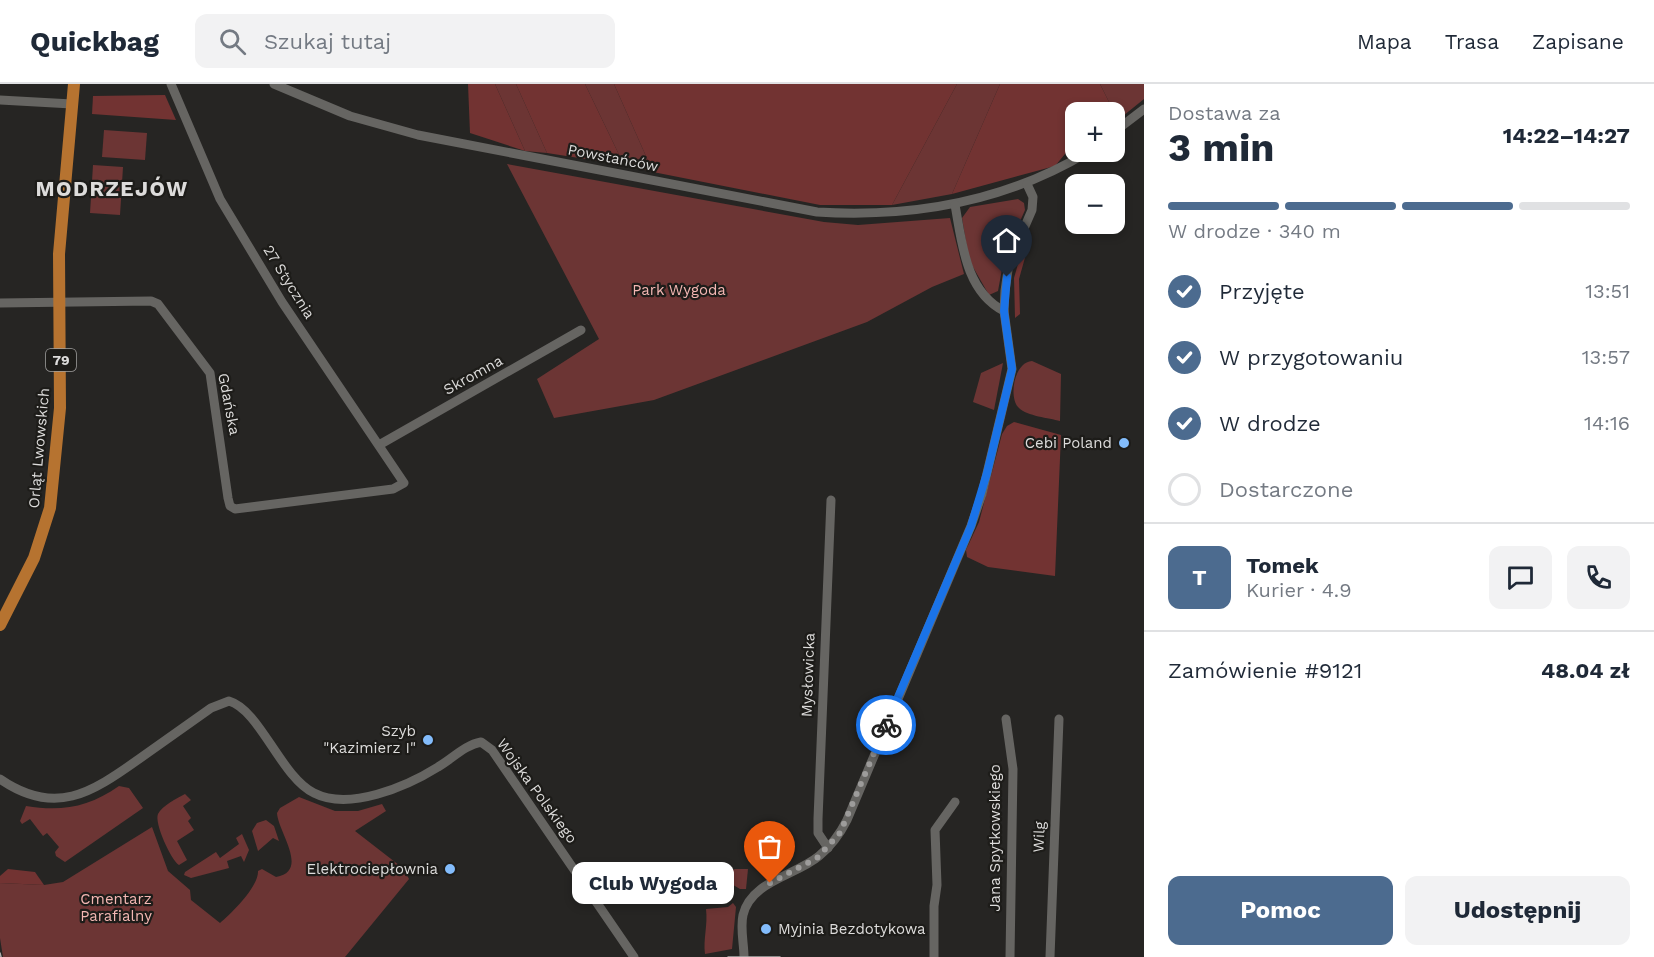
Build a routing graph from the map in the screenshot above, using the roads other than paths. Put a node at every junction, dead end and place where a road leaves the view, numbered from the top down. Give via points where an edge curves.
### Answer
1 (74, 84) edge
2 (171, 84) edge
3 (274, 84) edge
4 (0, 100) edge
5 (72, 104) junction
6 (1144, 110) edge
7 (1125, 124) edge
8 (1069, 162) edge
9 (1028, 184) junction
10 (955, 205) junction
11 (59, 302) junction
12 (0, 303) edge
13 (1004, 311) junction
14 (581, 330) dead end
15 (379, 445) junction
16 (404, 483) joint
17 (831, 500) dead end
18 (0, 625) edge
19 (1006, 719) dead end
20 (1059, 719) dead end
21 (0, 779) edge
22 (955, 802) dead end
23 (828, 848) junction
24 (634, 957) edge
25 (744, 957) edge
26 (934, 957) edge
27 (1010, 957) edge
28 (1050, 957) edge

1 - 5 main road, Orląt Lwowskich / 79
2 - 15 street, 27 Stycznia via 220,199 282,302
3 - 10 street, Powstańców via 350,116 418,135 817,212 885,214
4 - 5 street
5 - 11 main road, Orląt Lwowskich / 79 via 59,254
6 - 7 street
8 - 9 street, Powstańców
9 - 10 street, Powstańców
9 - 13 street via 1032,210 1009,263
10 - 13 street via 962,253 971,273 993,305
11 - 12 street, Gdańska
11 - 16 street, Gdańska via 151,301 165,309 210,373 228,498 235,509 393,489
11 - 18 main road, Orląt Lwowskich / 79 via 60,408 50,508 34,558
13 - 23 street via 1012,369 977,509 847,820
14 - 15 street, Skromna
15 - 16 street, 27 Stycznia
17 - 23 street, Mysłowicka via 818,819 818,833
19 - 27 street, Jana Spytkowskiego via 1013,769
20 - 28 street, Wilg
21 - 24 street, Wojska Polskiego via 40,798 78,796 229,701 240,705 304,788 331,800 380,793 422,776 481,742 492,750
22 - 26 street via 935,830
23 - 25 street via 762,888 748,902 742,921

